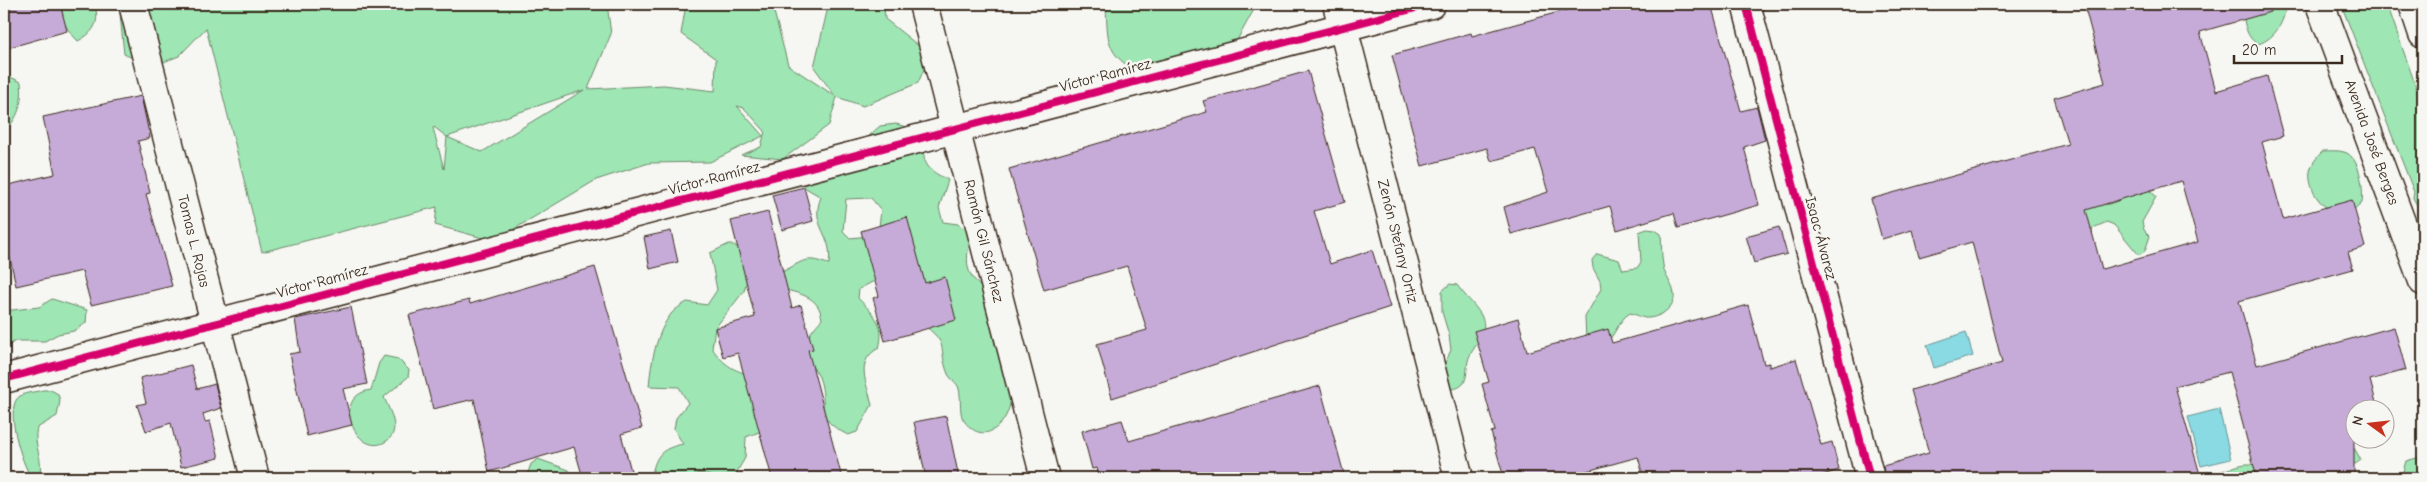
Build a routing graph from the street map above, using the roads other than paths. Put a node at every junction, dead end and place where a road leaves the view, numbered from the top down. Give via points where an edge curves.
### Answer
1 (133, 4) edge
2 (923, 4) edge
3 (1431, 4) edge
4 (1746, 4) edge
5 (2320, 4) edge
6 (2413, 4) edge
7 (1340, 15) edge
8 (2423, 34) edge
9 (955, 129) junction
10 (2423, 281) edge
11 (215, 324) junction
12 (4, 380) edge
13 (254, 478) edge
14 (1044, 478) edge
15 (1459, 478) edge
16 (1870, 478) edge

1 - 11 street, Tomas L. Rojas
2 - 9 street, Ramón Gil Sánchez
3 - 7 street, Víctor Ramírez
4 - 16 street, Isaac Álvarez
5 - 10 street, Avenida José Berges
6 - 8 street
7 - 9 street, Víctor Ramírez
7 - 15 street, Zenón Stefany Ortiz
9 - 11 street, Víctor Ramírez
9 - 14 street, Ramón Gil Sánchez
11 - 12 street, Víctor Ramírez
11 - 13 street, Tomas L. Rojas

